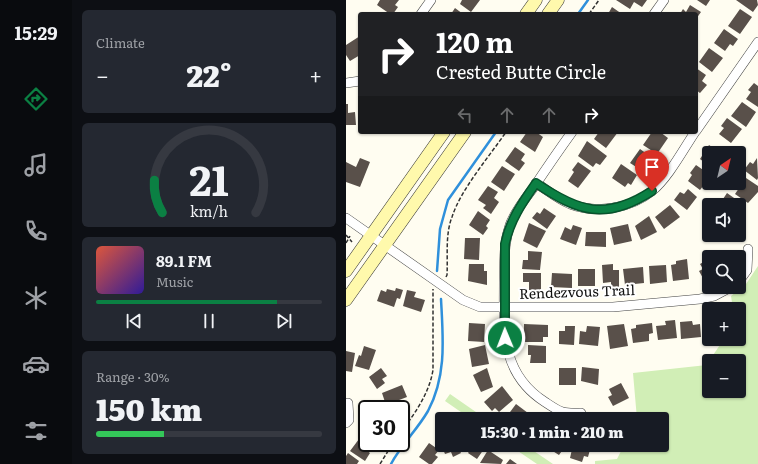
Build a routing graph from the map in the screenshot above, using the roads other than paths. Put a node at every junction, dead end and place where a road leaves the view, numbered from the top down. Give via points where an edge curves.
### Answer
1 (431, 0) edge
2 (536, 0) edge
3 (558, 0) edge
4 (664, 0) edge
5 (423, 12) edge
6 (527, 12) edge
7 (549, 12) edge
8 (655, 12) edge
9 (758, 42) edge
10 (358, 81) edge
11 (346, 83) edge
12 (698, 129) edge
13 (443, 134) edge
14 (464, 134) edge
15 (571, 134) edge
16 (695, 134) edge
17 (536, 183) junction
18 (346, 218) edge
19 (372, 235) junction
20 (385, 245) junction
21 (748, 249) dead end
22 (346, 271) edge
23 (746, 271) edge
24 (718, 294) edge
25 (346, 300) edge
26 (504, 308) junction
27 (348, 403) dead end
28 (562, 412) edge
29 (346, 423) edge

1 - 5 street
2 - 6 main road
3 - 7 main road
4 - 8 street
9 - 12 street
10 - 11 street
13 - 19 main road
14 - 20 main road
15 - 17 street
16 - 17 street via 660,183 652,191 631,203 605,209 581,207 558,198
17 - 26 street via 514,216 507,235
18 - 19 street, Rendezvous Trail
19 - 20 street, Rendezvous Trail
19 - 22 main road
20 - 25 main road
20 - 26 street, Rendezvous Trail via 470,304
21 - 23 street
24 - 26 street, Rendezvous Trail via 700,299 613,307
26 - 28 street via 505,338 518,377 539,398
27 - 29 street

